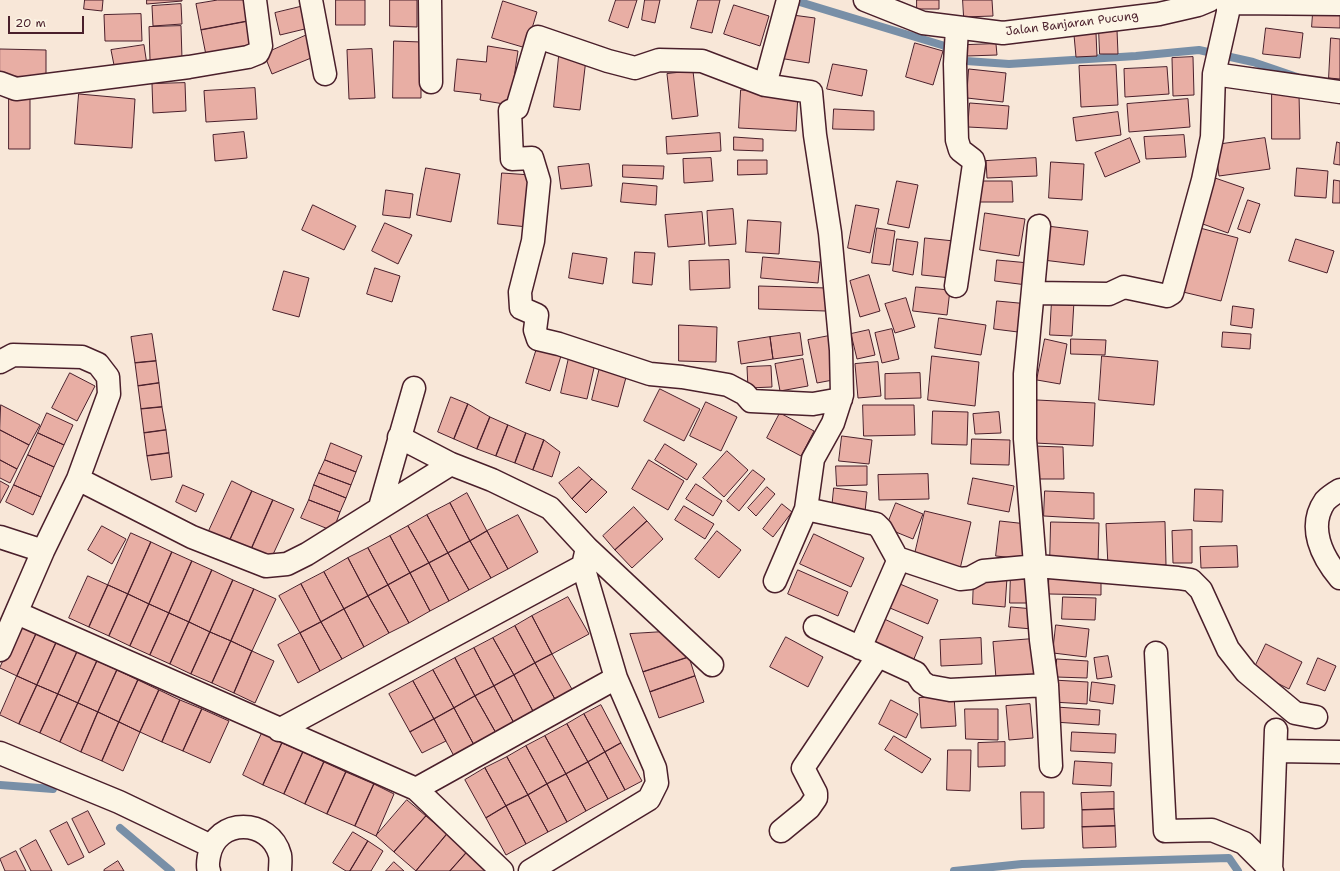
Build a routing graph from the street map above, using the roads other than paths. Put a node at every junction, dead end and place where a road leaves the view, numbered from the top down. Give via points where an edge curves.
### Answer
1 (254, 0) edge
2 (311, 0) edge
3 (430, 0) edge
4 (788, 0) edge
5 (864, 0) edge
6 (1210, 0) edge
7 (1230, 0) edge
8 (1340, 4) edge
9 (957, 28) junction
10 (1217, 61) junction
11 (325, 74) dead end
12 (0, 82) edge
13 (431, 82) dead end
14 (765, 85) junction
15 (1340, 92) edge
16 (1039, 226) dead end
17 (956, 286) dead end
18 (1034, 293) junction
19 (0, 362) edge
20 (414, 388) dead end
21 (840, 399) junction
22 (399, 437) junction
23 (451, 464) junction
24 (78, 479) junction
25 (1340, 490) edge
26 (380, 506) junction
27 (806, 509) junction
28 (0, 537) edge
29 (43, 551) junction
30 (585, 557) junction
31 (899, 559) junction
32 (1037, 566) junction
33 (1340, 578) edge
34 (775, 581) dead end
35 (18, 613) junction
36 (815, 627) dead end
37 (0, 650) edge
38 (869, 652) junction
39 (1156, 653) dead end
40 (712, 665) dead end
41 (616, 678) junction
42 (1047, 685) junction
43 (1316, 717) dead end
44 (279, 730) junction
45 (1276, 730) dead end
46 (1276, 751) junction
47 (1340, 752) edge
48 (0, 753) edge
49 (1051, 766) dead end
50 (416, 789) junction
51 (781, 831) dead end
52 (211, 846) junction
53 (208, 871) edge
54 (280, 871) edge
55 (502, 871) edge
56 (530, 871) edge
57 (1272, 871) edge

1 - 12 street via 261,46 258,53 248,57 16,89
2 - 11 street
3 - 13 street
4 - 14 street
5 - 9 street, Jalan Banjaran Pucung via 923,23
6 - 9 street, Jalan Banjaran Pucung via 1159,14 1003,33
7 - 8 street via 1238,3
7 - 10 street
9 - 17 street via 955,60 958,146 974,164
10 - 15 street
10 - 18 street via 1212,137 1172,293 1167,296 1124,287 1109,294
14 - 21 street via 811,92 830,233 841,350
14 - 21 street via 702,61 659,60 635,68 538,37 517,108 510,111 512,159 532,158 539,181 533,241 520,292 521,308 537,315 538,339 650,374 728,385 745,394 751,401 814,404
16 - 18 street
18 - 32 street via 1025,374 1025,439
19 - 24 street via 13,355 82,356 98,364 108,377 109,394
20 - 22 street
21 - 27 street via 834,424 813,459
22 - 23 street
22 - 26 street
23 - 26 street
23 - 30 street via 492,480 550,508
24 - 26 street via 192,537 266,566 286,564 307,554
24 - 29 street
25 - 33 street via 1326,501 1317,519 1317,538 1329,565
27 - 31 street via 876,524 894,556
27 - 34 street
28 - 29 street
29 - 35 street
30 - 40 street
30 - 41 street
30 - 44 street
31 - 32 street via 960,579 970,578 983,571
31 - 38 street
32 - 42 street via 1041,640
32 - 43 street via 1191,580 1201,590 1228,649 1246,672 1295,713
35 - 37 street
35 - 44 street
36 - 38 street
38 - 42 street via 916,673 922,682 937,688 950,690
38 - 51 street via 803,768 816,793 814,802
39 - 57 street via 1165,831 1212,830 1244,843
41 - 50 street
41 - 56 street via 655,768 657,783 649,799
42 - 49 street
44 - 50 street
45 - 46 street
46 - 47 street
46 - 57 street
48 - 52 street via 119,802
50 - 55 street
52 - 53 street
52 - 54 street via 223,833 234,828 240,826 258,829 272,840 280,856

